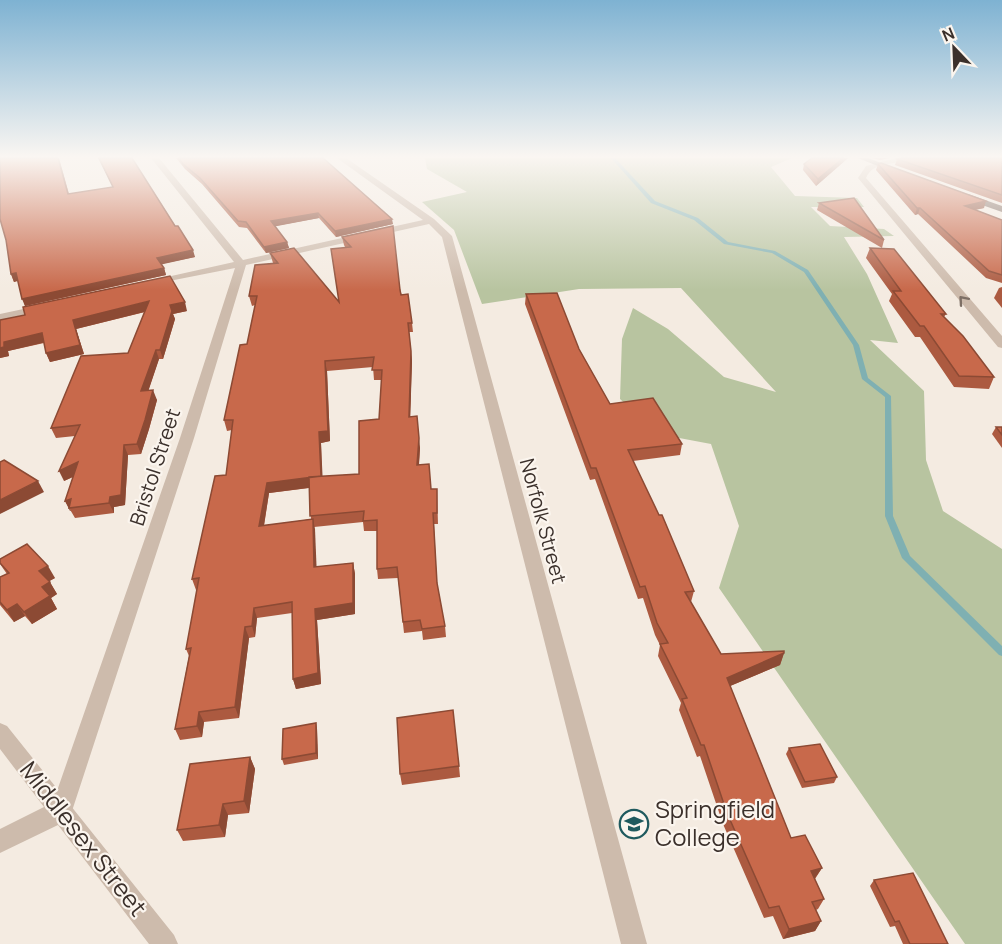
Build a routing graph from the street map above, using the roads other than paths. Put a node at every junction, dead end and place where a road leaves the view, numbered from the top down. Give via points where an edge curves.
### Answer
1 (190, 202) edge
2 (404, 202) edge
3 (880, 202) edge
4 (983, 202) edge
5 (1002, 209) edge
6 (431, 221) junction
7 (240, 264) junction
8 (147, 285) edge
9 (54, 305) edge
10 (0, 317) edge
11 (1002, 344) edge
12 (0, 734) edge
13 (61, 811) junction
14 (0, 841) edge
15 (165, 944) edge
16 (634, 944) edge

1 - 7 street
2 - 6 street, Norfolk Street
11 -> 3 street
4 - 5 main road
6 - 7 street
6 - 16 street, Norfolk Street via 447,236
7 - 8 street
7 - 13 street, Bristol Street via 188,438
9 - 10 street
12 - 13 street, Middlesex Street
13 - 14 street
13 - 15 street, Middlesex Street

